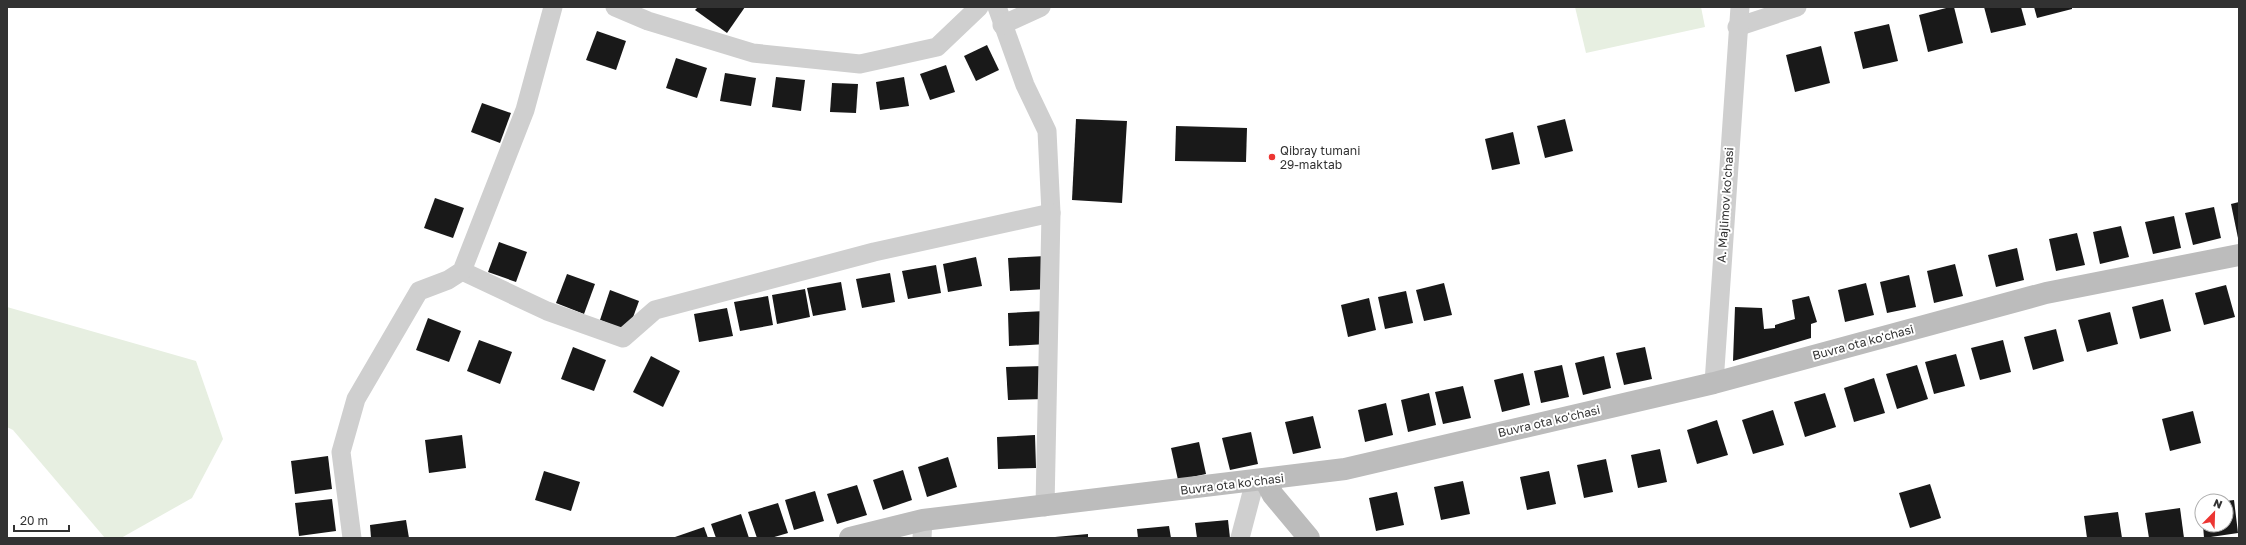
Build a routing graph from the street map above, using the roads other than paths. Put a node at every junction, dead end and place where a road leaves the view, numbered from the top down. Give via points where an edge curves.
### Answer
1 (553, 7) edge
2 (615, 7) edge
3 (979, 7) edge
4 (997, 7) edge
5 (1041, 7) edge
6 (1740, 7) edge
7 (1797, 7) edge
8 (1002, 25) junction
9 (1737, 27) junction
10 (1051, 213) junction
11 (2239, 255) edge
12 (462, 271) junction
13 (1714, 383) junction
14 (1260, 480) junction
15 (1046, 507) junction
16 (923, 529) edge
17 (352, 538) edge
18 (850, 538) edge
19 (1240, 538) edge
20 (1309, 538) edge

1 - 12 street via 525,110
2 - 3 street via 648,21 753,53 860,64 937,47
4 - 8 street
5 - 8 street
6 - 9 street, A. Majlimov ko'chasi
7 - 9 street
8 - 10 street via 1048,131
9 - 13 street, A. Majlimov ko'chasi
10 - 12 street via 874,252 655,310 623,338 547,311
10 - 15 street
11 - 13 main road, Buvra ota ko'chasi via 2046,293
12 - 17 street via 448,280 419,291 356,399 341,452
13 - 14 main road, Buvra ota ko'chasi via 1344,469
14 - 15 main road, Buvra ota ko'chasi
14 - 19 street
14 - 20 main road
15 - 16 main road, Buvra ota ko'chasi
16 - 18 main road, Buvra ota ko'chasi

